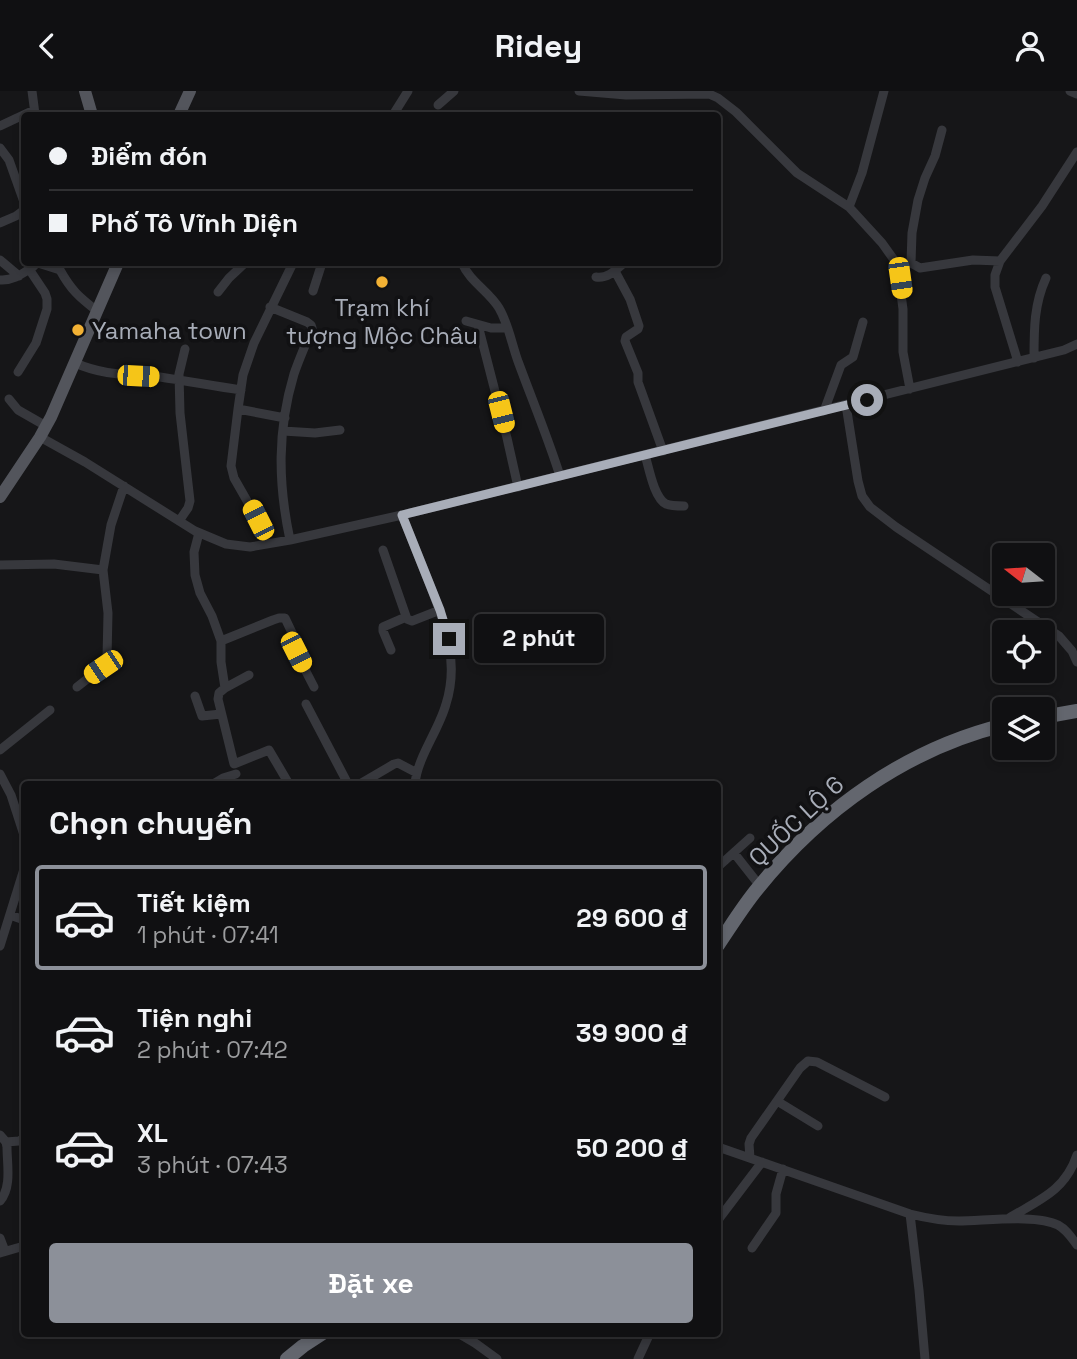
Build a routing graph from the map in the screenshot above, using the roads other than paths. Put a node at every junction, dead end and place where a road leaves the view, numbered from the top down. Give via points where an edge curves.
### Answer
1 (32, 91) edge
2 (85, 91) edge
3 (190, 91) edge
4 (454, 91) edge
5 (579, 91) edge
6 (884, 91) edge
7 (1070, 91) edge
8 (405, 93) edge
9 (710, 93) edge
10 (1077, 94) edge
11 (438, 105) dead end
12 (35, 112) edge
13 (91, 112) edge
14 (180, 112) edge
15 (395, 112) edge
16 (21, 118) edge
17 (0, 126) edge
18 (942, 130) dead end
19 (0, 148) edge
20 (1077, 152) edge
21 (20, 174) edge
22 (849, 207) junction
23 (21, 212) edge
24 (0, 223) edge
25 (0, 260) edge
26 (1000, 261) junction
27 (911, 263) junction
28 (897, 264) junction
29 (34, 266) edge
30 (47, 266) edge
31 (117, 266) edge
32 (242, 266) edge
33 (291, 266) edge
34 (321, 266) edge
35 (464, 266) edge
36 (621, 266) edge
37 (29, 269) junction
38 (615, 271) junction
39 (19, 276) junction
40 (596, 277) dead end
41 (1046, 278) dead end
42 (0, 280) edge
43 (313, 291) dead end
44 (219, 292) dead end
45 (270, 307) junction
46 (97, 311) junction
47 (466, 321) dead end
48 (863, 322) dead end
49 (478, 325) junction
50 (507, 328) junction
51 (1077, 344) edge
52 (185, 349) dead end
53 (1034, 358) junction
54 (1018, 362) junction
55 (75, 363) junction
56 (18, 372) dead end
57 (179, 380) junction
58 (910, 389) junction
59 (240, 390) junction
60 (9, 399) dead end
61 (846, 405) junction
62 (238, 409) junction
63 (824, 411) junction
64 (285, 418) junction
65 (340, 430) dead end
66 (43, 431) junction
67 (283, 431) junction
68 (663, 451) junction
69 (645, 455) junction
70 (560, 476) junction
71 (5, 482) edge
72 (124, 486) junction
73 (517, 487) junction
74 (0, 497) edge
75 (684, 506) dead end
76 (402, 515) junction
77 (258, 520) dead end
78 (179, 521) junction
79 (199, 533) junction
80 (290, 540) junction
81 (383, 550) dead end
82 (0, 565) edge
83 (103, 570) junction
84 (440, 610) junction
85 (406, 617) junction
86 (221, 641) junction
87 (391, 650) dead end
88 (1077, 661) edge
89 (249, 675) dead end
90 (77, 687) dead end
91 (314, 687) dead end
92 (225, 688) junction
93 (195, 696) dead end
94 (306, 704) dead end
95 (50, 711) dead end
96 (1077, 711) edge
97 (221, 714) junction
98 (1055, 715) edge
99 (992, 728) edge
100 (0, 750) edge
101 (417, 773) junction
102 (0, 774) edge
103 (236, 774) edge
104 (218, 781) edge
105 (287, 781) edge
106 (346, 781) edge
107 (365, 781) edge
108 (416, 781) edge
109 (21, 826) edge
110 (750, 838) dead end
111 (734, 853) junction
112 (721, 864) edge
113 (21, 879) edge
114 (760, 886) junction
115 (10, 915) junction
116 (21, 919) edge
117 (721, 941) edge
118 (0, 946) edge
119 (885, 1097) dead end
120 (777, 1101) junction
121 (818, 1126) dead end
122 (3, 1138) edge
123 (21, 1141) edge
124 (721, 1148) edge
125 (1077, 1155) edge
126 (750, 1158) junction
127 (762, 1162) junction
128 (783, 1169) junction
129 (0, 1201) edge
130 (910, 1214) junction
131 (721, 1216) edge
132 (1006, 1220) junction
133 (0, 1238) edge
134 (1077, 1245) edge
135 (21, 1247) edge
136 (752, 1248) dead end
137 (3, 1252) edge
138 (317, 1337) edge
139 (465, 1337) edge
140 (648, 1337) edge
141 (287, 1359) edge
142 (497, 1359) edge
143 (638, 1359) edge
144 (925, 1359) edge

1 - 12 street
2 - 13 main road
3 - 14 main road
4 - 11 street
5 - 9 street
6 - 22 street
7 - 10 street
8 - 15 street
9 - 22 street via 736,112 797,173
16 - 17 street
18 - 27 street via 918,200
19 - 21 street
20 - 26 street
22 - 28 street
23 - 24 street
25 - 39 street
26 - 27 street via 920,268
26 - 54 street via 995,287
27 - 28 street
28 - 58 street
29 - 37 street
30 - 46 street via 60,270 70,287
31 - 46 main road
32 - 44 street
33 - 45 street
34 - 43 street
35 - 50 street via 499,307
36 - 38 street
37 - 39 street
37 - 56 street via 45,293 47,309 36,343
38 - 40 street
38 - 68 street via 639,326 625,341
39 - 42 street
41 - 53 street via 1035,312
45 - 59 street
45 - 64 street via 312,328 295,370
46 - 55 main road
47 - 49 street
48 - 63 street via 854,353 841,365
49 - 50 street
49 - 73 street
50 - 70 street
51 - 53 street
52 - 57 street
53 - 54 street
54 - 58 street
55 - 57 street via 98,372
55 - 66 main road
57 - 59 street
57 - 78 street via 191,493
58 - 61 street
59 - 62 street
60 - 66 street
61 - 63 street
61 - 88 street via 858,481 870,507 1059,636
62 - 64 street
62 - 77 street via 231,466
63 - 68 street
64 - 67 street
65 - 67 street
66 - 71 main road
66 - 72 street
67 - 80 street via 281,475
68 - 69 street
69 - 70 street
69 - 75 street via 660,500
70 - 73 street
71 - 74 main road
72 - 78 street
72 - 83 street
73 - 76 street
76 - 80 street
76 - 84 street
78 - 79 street
79 - 80 street via 239,547
79 - 86 street via 195,575
81 - 85 street
82 - 83 street via 54,564
83 - 90 street via 107,658 105,665
84 - 85 street via 412,621
84 - 101 street via 452,653 451,685
85 - 87 street via 383,627
86 - 91 street via 285,618
86 - 92 street
89 - 92 street
92 - 97 street via 218,699
93 - 97 street via 202,716
94 - 106 street
95 - 100 street
96 - 98 highway
97 - 103 street
99 - 114 highway, QUỐC LỘ 6 via 933,749 846,801 807,834
101 - 107 street via 398,763
101 - 108 street
102 - 109 street
103 - 104 street
103 - 105 street via 269,750
110 - 111 street
111 - 112 street
111 - 114 street
113 - 115 street
114 - 117 highway, QUỐC LỘ 6
115 - 116 street
115 - 118 street
119 - 120 street via 811,1061 803,1065
120 - 121 street
120 - 126 street via 749,1142
122 - 123 street
122 - 129 street via 7,1186
124 - 126 street
125 - 132 street via 1060,1185
126 - 127 street
127 - 128 street
127 - 131 street
128 - 130 street
128 - 136 street via 776,1213
130 - 132 street via 956,1221
130 - 144 street
132 - 134 street via 1056,1224
133 - 137 street
135 - 137 street
138 - 141 highway
139 - 142 street
140 - 143 street

